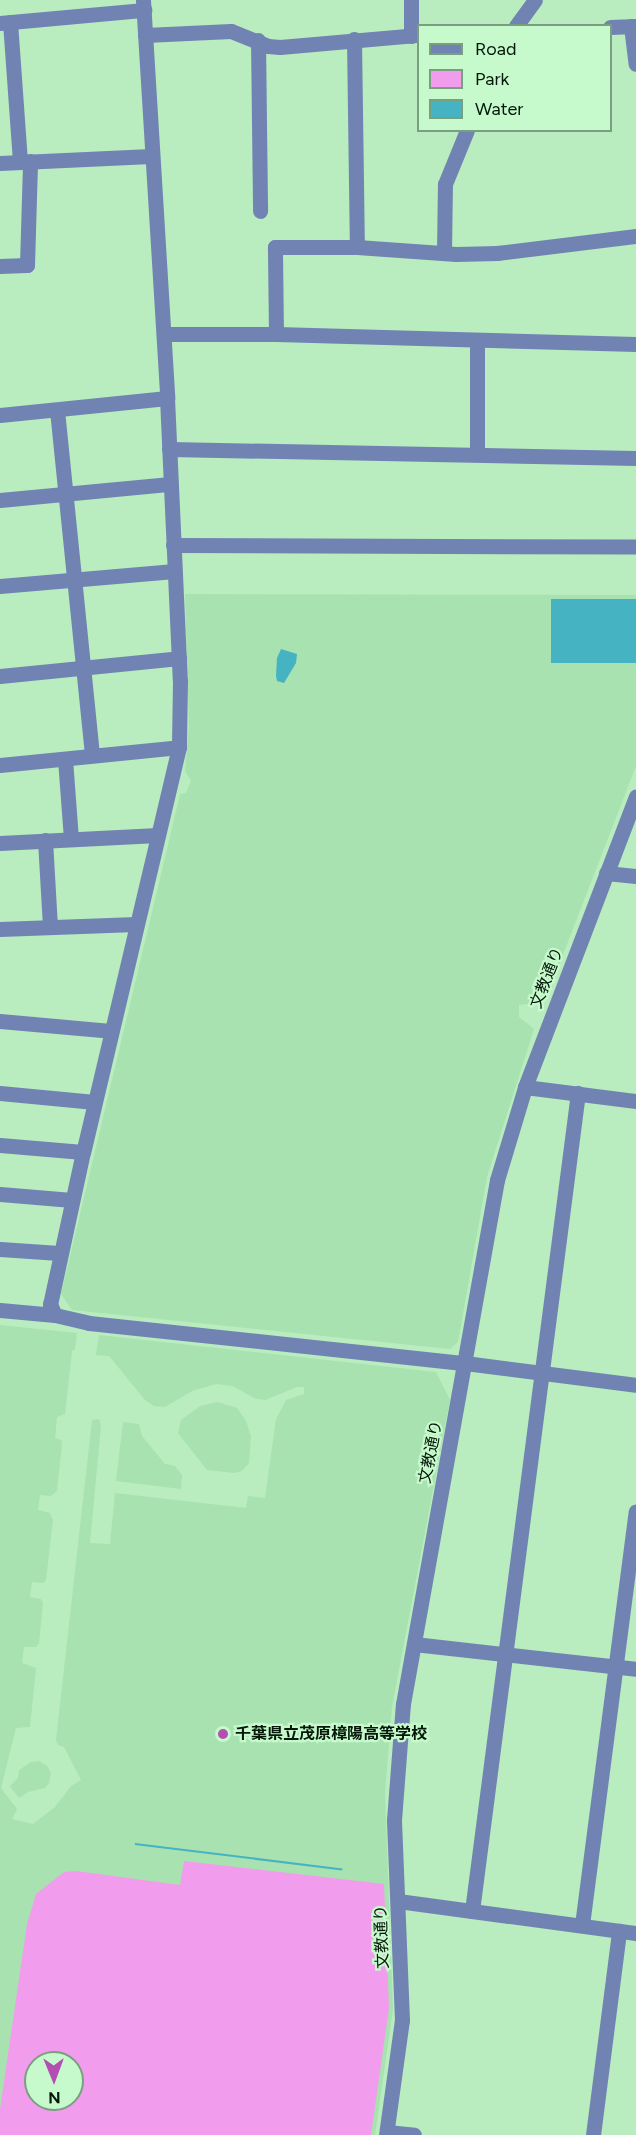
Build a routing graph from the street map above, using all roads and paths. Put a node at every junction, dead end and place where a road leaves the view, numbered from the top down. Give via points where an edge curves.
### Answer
1 (411, 0) edge
2 (535, 0) edge
3 (143, 5) edge
4 (5, 22) edge
5 (517, 24) edge
6 (634, 26) edge
7 (612, 27) edge
8 (145, 35) junction
9 (415, 35) edge
10 (354, 39) junction
11 (258, 40) junction
12 (636, 64) edge
13 (466, 132) edge
14 (151, 156) junction
15 (25, 162) junction
16 (0, 163) edge
17 (260, 211) dead end
18 (636, 236) edge
19 (357, 247) junction
20 (444, 253) junction
21 (0, 266) edge
22 (164, 334) junction
23 (276, 334) junction
24 (477, 340) junction
25 (636, 344) edge
26 (167, 399) junction
27 (57, 410) junction
28 (0, 416) edge
29 (169, 449) junction
30 (477, 454) junction
31 (636, 458) edge
32 (170, 484) junction
33 (66, 495) junction
34 (0, 500) edge
35 (173, 545) junction
36 (636, 547) edge
37 (174, 571) junction
38 (75, 580) junction
39 (0, 586) edge
40 (179, 658) junction
41 (84, 668) junction
42 (0, 676) edge
43 (179, 747) junction
44 (92, 755) junction
45 (65, 759) junction
46 (0, 765) edge
47 (636, 797) edge
48 (158, 835) junction
49 (71, 839) junction
50 (45, 840) junction
51 (0, 843) edge
52 (606, 873) junction
53 (636, 876) edge
54 (136, 924) junction
55 (50, 927) junction
56 (0, 929) edge
57 (0, 1021) edge
58 (111, 1031) junction
59 (525, 1087) junction
60 (578, 1092) junction
61 (0, 1093) edge
62 (636, 1101) edge
63 (95, 1102) junction
64 (0, 1145) edge
65 (83, 1152) junction
66 (0, 1194) edge
67 (72, 1200) junction
68 (0, 1249) edge
69 (59, 1253) junction
70 (0, 1310) edge
71 (55, 1315) junction
72 (465, 1363) junction
73 (542, 1373) junction
74 (636, 1385) edge
75 (636, 1512) edge
76 (414, 1644) junction
77 (505, 1652) junction
78 (617, 1667) junction
79 (636, 1669) edge
80 (399, 1902) junction
81 (472, 1911) junction
82 (582, 1925) junction
83 (619, 1931) junction
84 (636, 1933) edge
85 (386, 2133) edge
86 (414, 2135) edge
87 (592, 2135) edge

1 - 9 street
2 - 5 street
3 - 4 street
3 - 8 street
4 - 15 street
6 - 7 street
6 - 12 street
8 - 11 street via 231,31
8 - 14 street
9 - 10 street
10 - 11 street via 280,47
10 - 19 street
11 - 17 street
13 - 20 street via 445,184
14 - 15 street
14 - 22 street
15 - 16 street
15 - 21 street via 27,265
18 - 20 street via 497,253
19 - 20 street
19 - 23 street via 275,247
22 - 23 street
22 - 26 street
23 - 24 street
24 - 25 street
24 - 30 street
26 - 27 street
26 - 29 street
27 - 28 street
27 - 33 street
29 - 30 street
29 - 32 street
30 - 31 street
32 - 33 street
32 - 35 street
33 - 34 street
33 - 38 street
35 - 36 street
35 - 37 street
37 - 38 street
37 - 40 street
38 - 39 street
38 - 41 street
40 - 41 street
40 - 43 street
41 - 42 street
41 - 44 street
43 - 44 street
43 - 48 street
44 - 45 street
45 - 46 street
45 - 49 street
47 - 52 street, 文教通り
48 - 49 street
48 - 54 street
49 - 50 street
50 - 51 street
50 - 55 street
52 - 53 street
52 - 59 street, 文教通り
54 - 55 street
54 - 58 street
55 - 56 street
57 - 58 street
58 - 63 street
59 - 60 street
59 - 72 street, 文教通り via 498,1180
60 - 62 street
60 - 73 street
61 - 63 street
63 - 65 street
64 - 65 street
65 - 67 street
66 - 67 street
67 - 69 street
68 - 69 street
69 - 71 street via 50,1304
70 - 71 street
71 - 72 street via 89,1323
72 - 73 street
72 - 76 street, 文教通り
73 - 74 street
73 - 77 street
75 - 78 street
76 - 77 street
76 - 80 street, 文教通り via 394,1789
77 - 78 street
77 - 81 street
78 - 79 street
78 - 82 street
80 - 81 street
80 - 85 street, 文教通り via 402,2020
81 - 82 street
82 - 83 street
83 - 84 street
83 - 87 street
85 - 86 street

